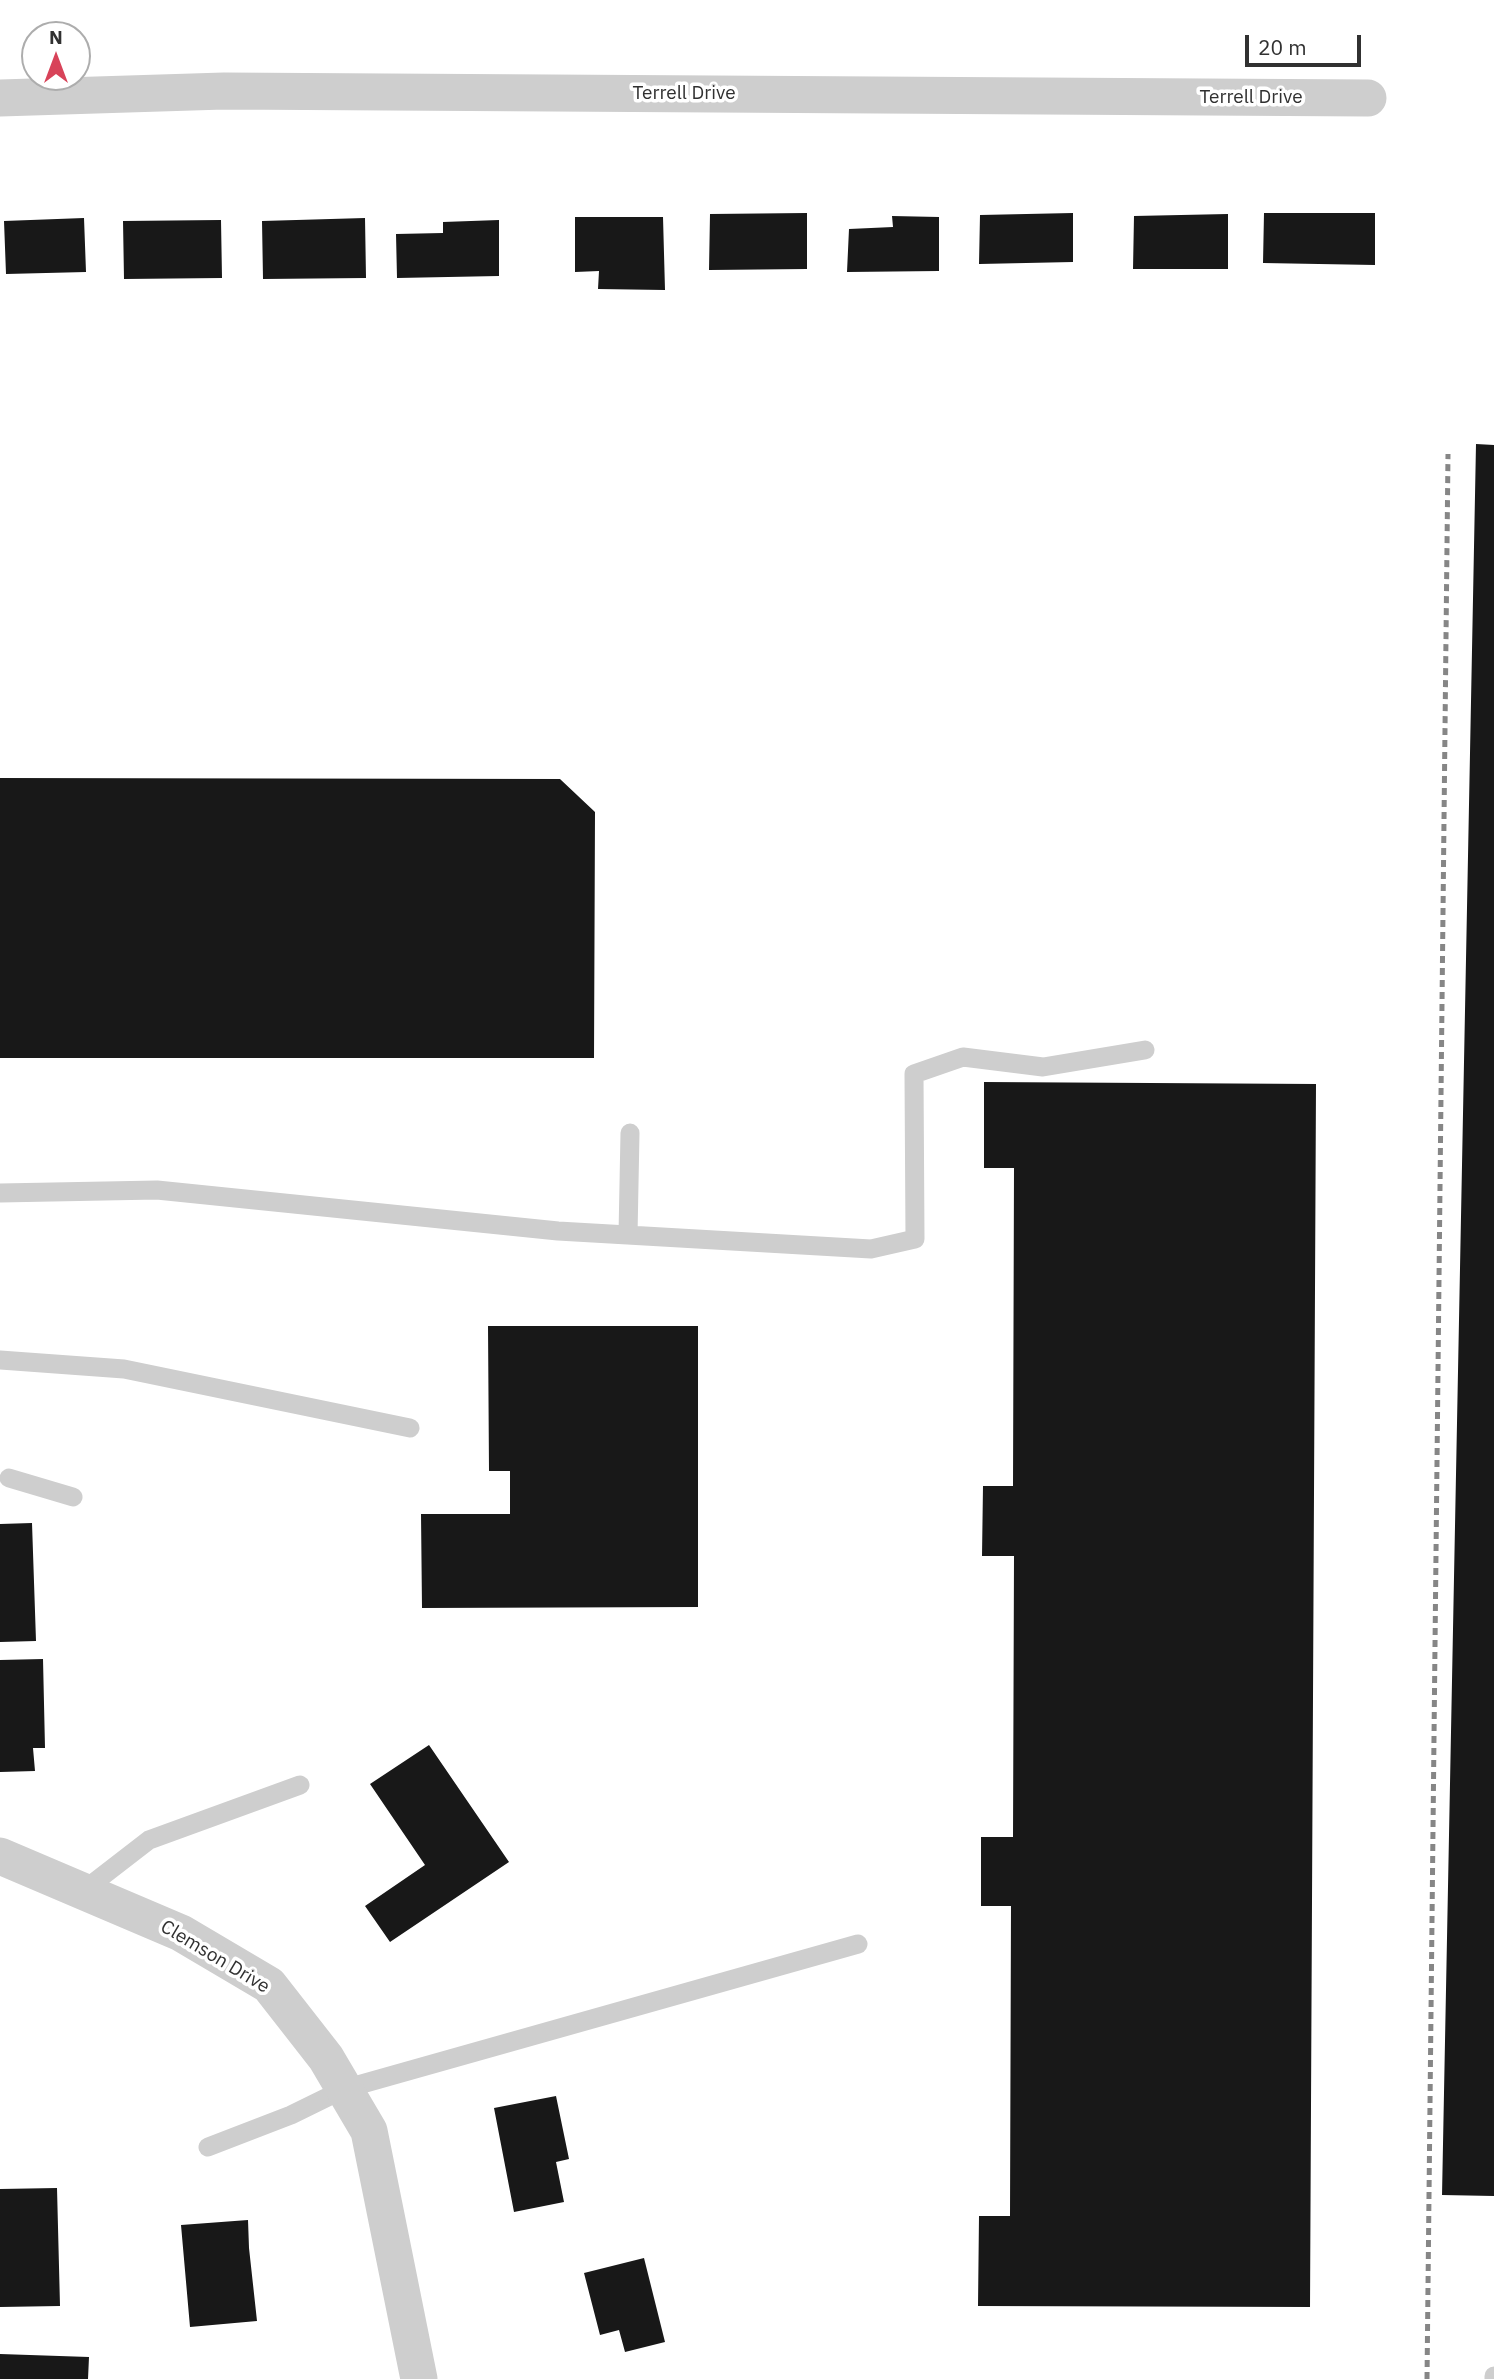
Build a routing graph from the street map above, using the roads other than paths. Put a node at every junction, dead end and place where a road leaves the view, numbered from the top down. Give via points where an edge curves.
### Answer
1 (0, 98) edge
2 (1368, 98) dead end
3 (1145, 1050) dead end
4 (629, 1133) dead end
5 (0, 1193) edge
6 (628, 1235) junction
7 (0, 1360) edge
8 (410, 1428) dead end
9 (9, 1478) dead end
10 (73, 1497) dead end
11 (300, 1785) dead end
12 (0, 1856) edge
13 (83, 1891) junction
14 (858, 1944) dead end
15 (344, 2089) junction
16 (208, 2147) dead end
17 (419, 2379) edge

1 - 2 street, Terrell Drive via 224,91
3 - 6 lane via 1043,1067 962,1057 914,1074 915,1239 871,1249
4 - 6 lane
5 - 6 lane via 157,1190
7 - 8 lane via 124,1369
9 - 10 lane
11 - 13 lane via 149,1840
12 - 13 street, Clemson Drive
13 - 15 street, Clemson Drive via 181,1933 270,1985
14 - 15 lane
15 - 16 lane
15 - 17 street, Clemson Drive via 369,2131

